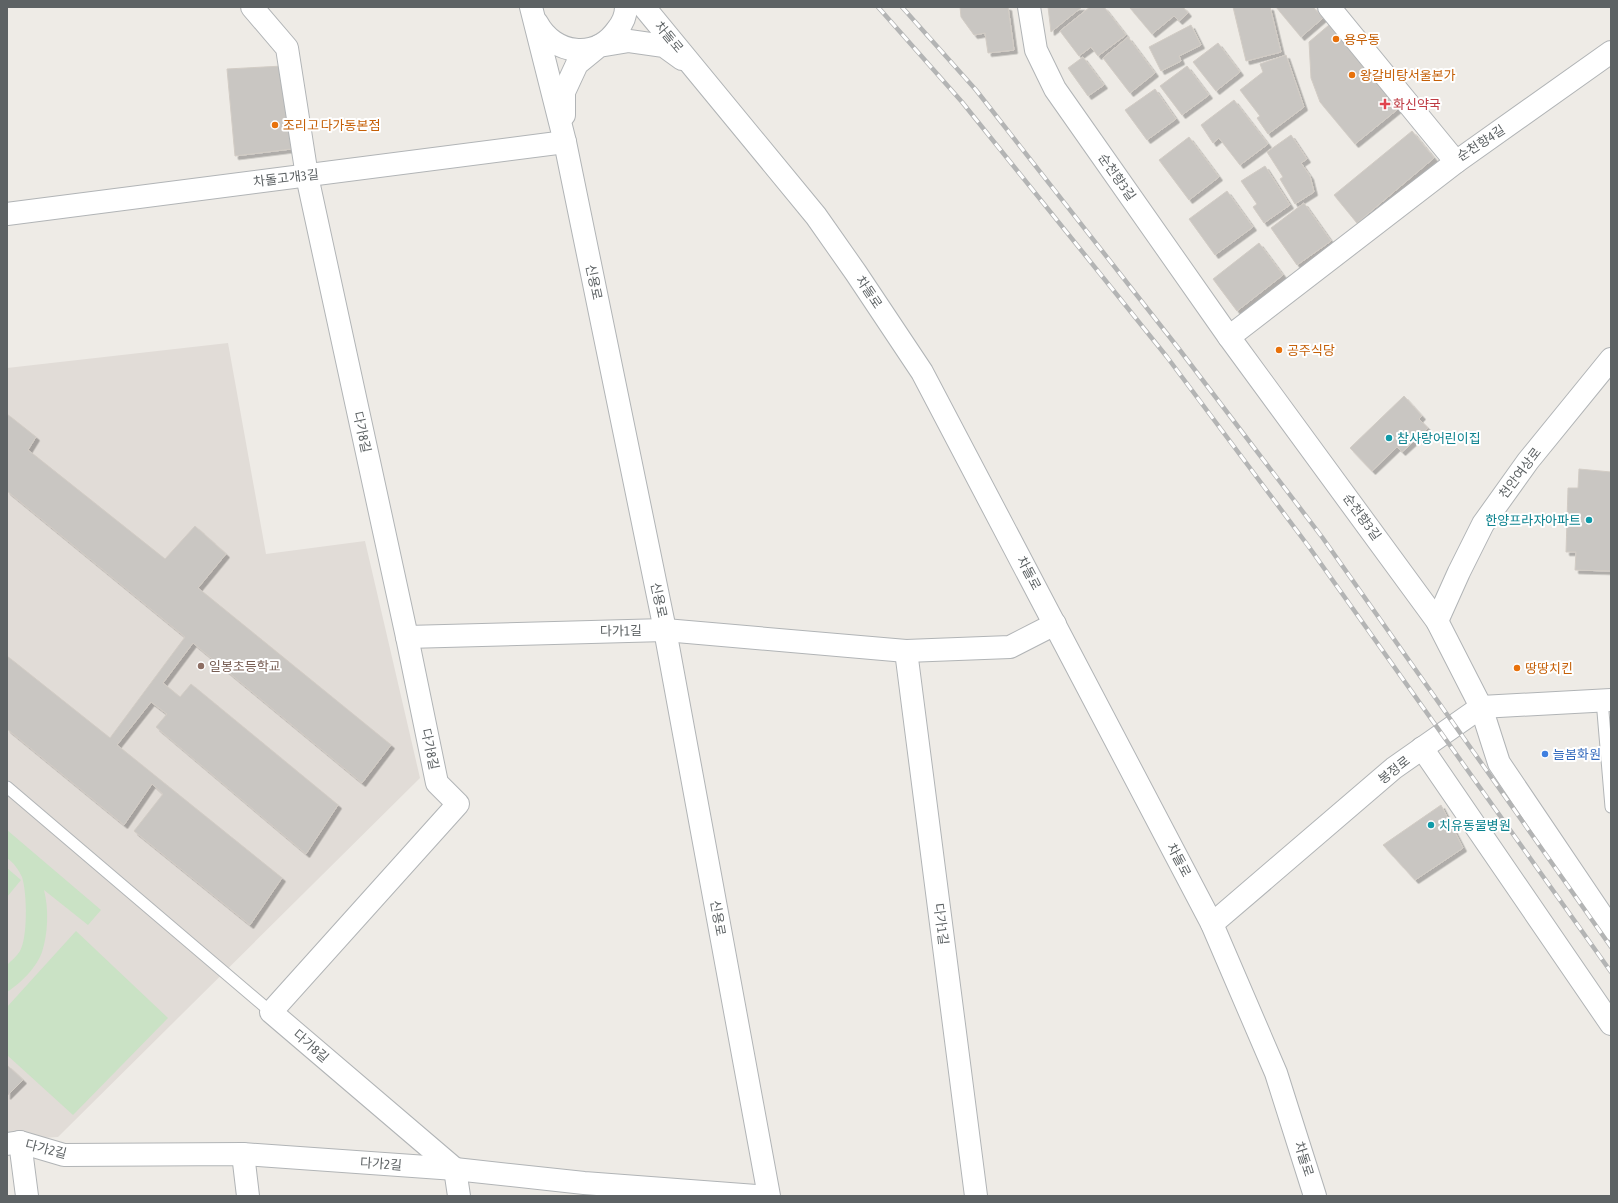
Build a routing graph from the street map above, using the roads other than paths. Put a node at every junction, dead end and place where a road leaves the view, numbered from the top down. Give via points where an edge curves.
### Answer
1 (252, 7) edge
2 (626, 7) edge
3 (644, 7) edge
4 (1029, 7) edge
5 (1329, 7) edge
6 (532, 10) edge
7 (599, 46) junction
8 (1611, 52) edge
9 (694, 67) junction
10 (565, 142) junction
11 (1456, 162) junction
12 (307, 176) junction
13 (7, 214) edge
14 (1229, 337) junction
15 (1611, 359) edge
16 (1437, 621) junction
17 (1055, 624) junction
18 (665, 630) junction
19 (407, 637) junction
20 (906, 651) junction
21 (1607, 700) edge
22 (1481, 707) junction
23 (1422, 748) junction
24 (7, 787) edge
25 (1611, 807) edge
26 (1212, 924) junction
27 (1611, 929) edge
28 (271, 1012) junction
29 (1611, 1024) edge
30 (14, 1143) edge
31 (243, 1154) junction
32 (455, 1170) junction
33 (27, 1196) edge
34 (248, 1196) edge
35 (459, 1196) edge
36 (756, 1196) edge
37 (769, 1196) edge
38 (976, 1196) edge
39 (1316, 1196) edge

1 - 12 street, 다가8길 via 287,48
2 - 7 street via 621,25 612,37
3 - 9 street, 차돌로
4 - 14 street, 순천향3길 via 1036,50 1055,89
5 - 11 street, 순천향4길
6 - 7 street via 541,31 553,42 568,49 584,50
6 - 10 street, 신용로
7 - 9 street via 629,41 664,46
7 - 10 street via 577,64 564,92
8 - 11 street, 순천향4길
9 - 17 street, 차돌로 via 816,216 922,372
10 - 12 street, 차돌고개3길
10 - 18 street, 신용로
11 - 14 street
12 - 13 street, 차돌고개3길
12 - 19 street, 다가8길
14 - 16 street, 순천향3길
15 - 16 street, 천안여상로 via 1528,461 1483,524 1458,572
16 - 22 street, 순천향3길
17 - 20 street, 다가1길 via 1010,647
17 - 26 street, 차돌로
18 - 19 street, 다가1길
18 - 20 street, 다가1길
18 - 37 street, 신용로
19 - 28 street, 다가8길 via 436,783 458,804
20 - 38 street, 다가1길
21 - 22 street
21 - 25 lane
22 - 23 street, 봉정로
22 - 27 street, 순천향3길 via 1500,763
23 - 26 street, 봉정로 via 1394,768
23 - 29 street
24 - 28 lane
26 - 39 street, 차돌로 via 1276,1073
28 - 32 street, 다가8길
30 - 31 street, 다가2길 via 64,1155
30 - 33 street
31 - 32 street, 다가2길
31 - 34 street
32 - 35 street
32 - 36 street, 다가2길

